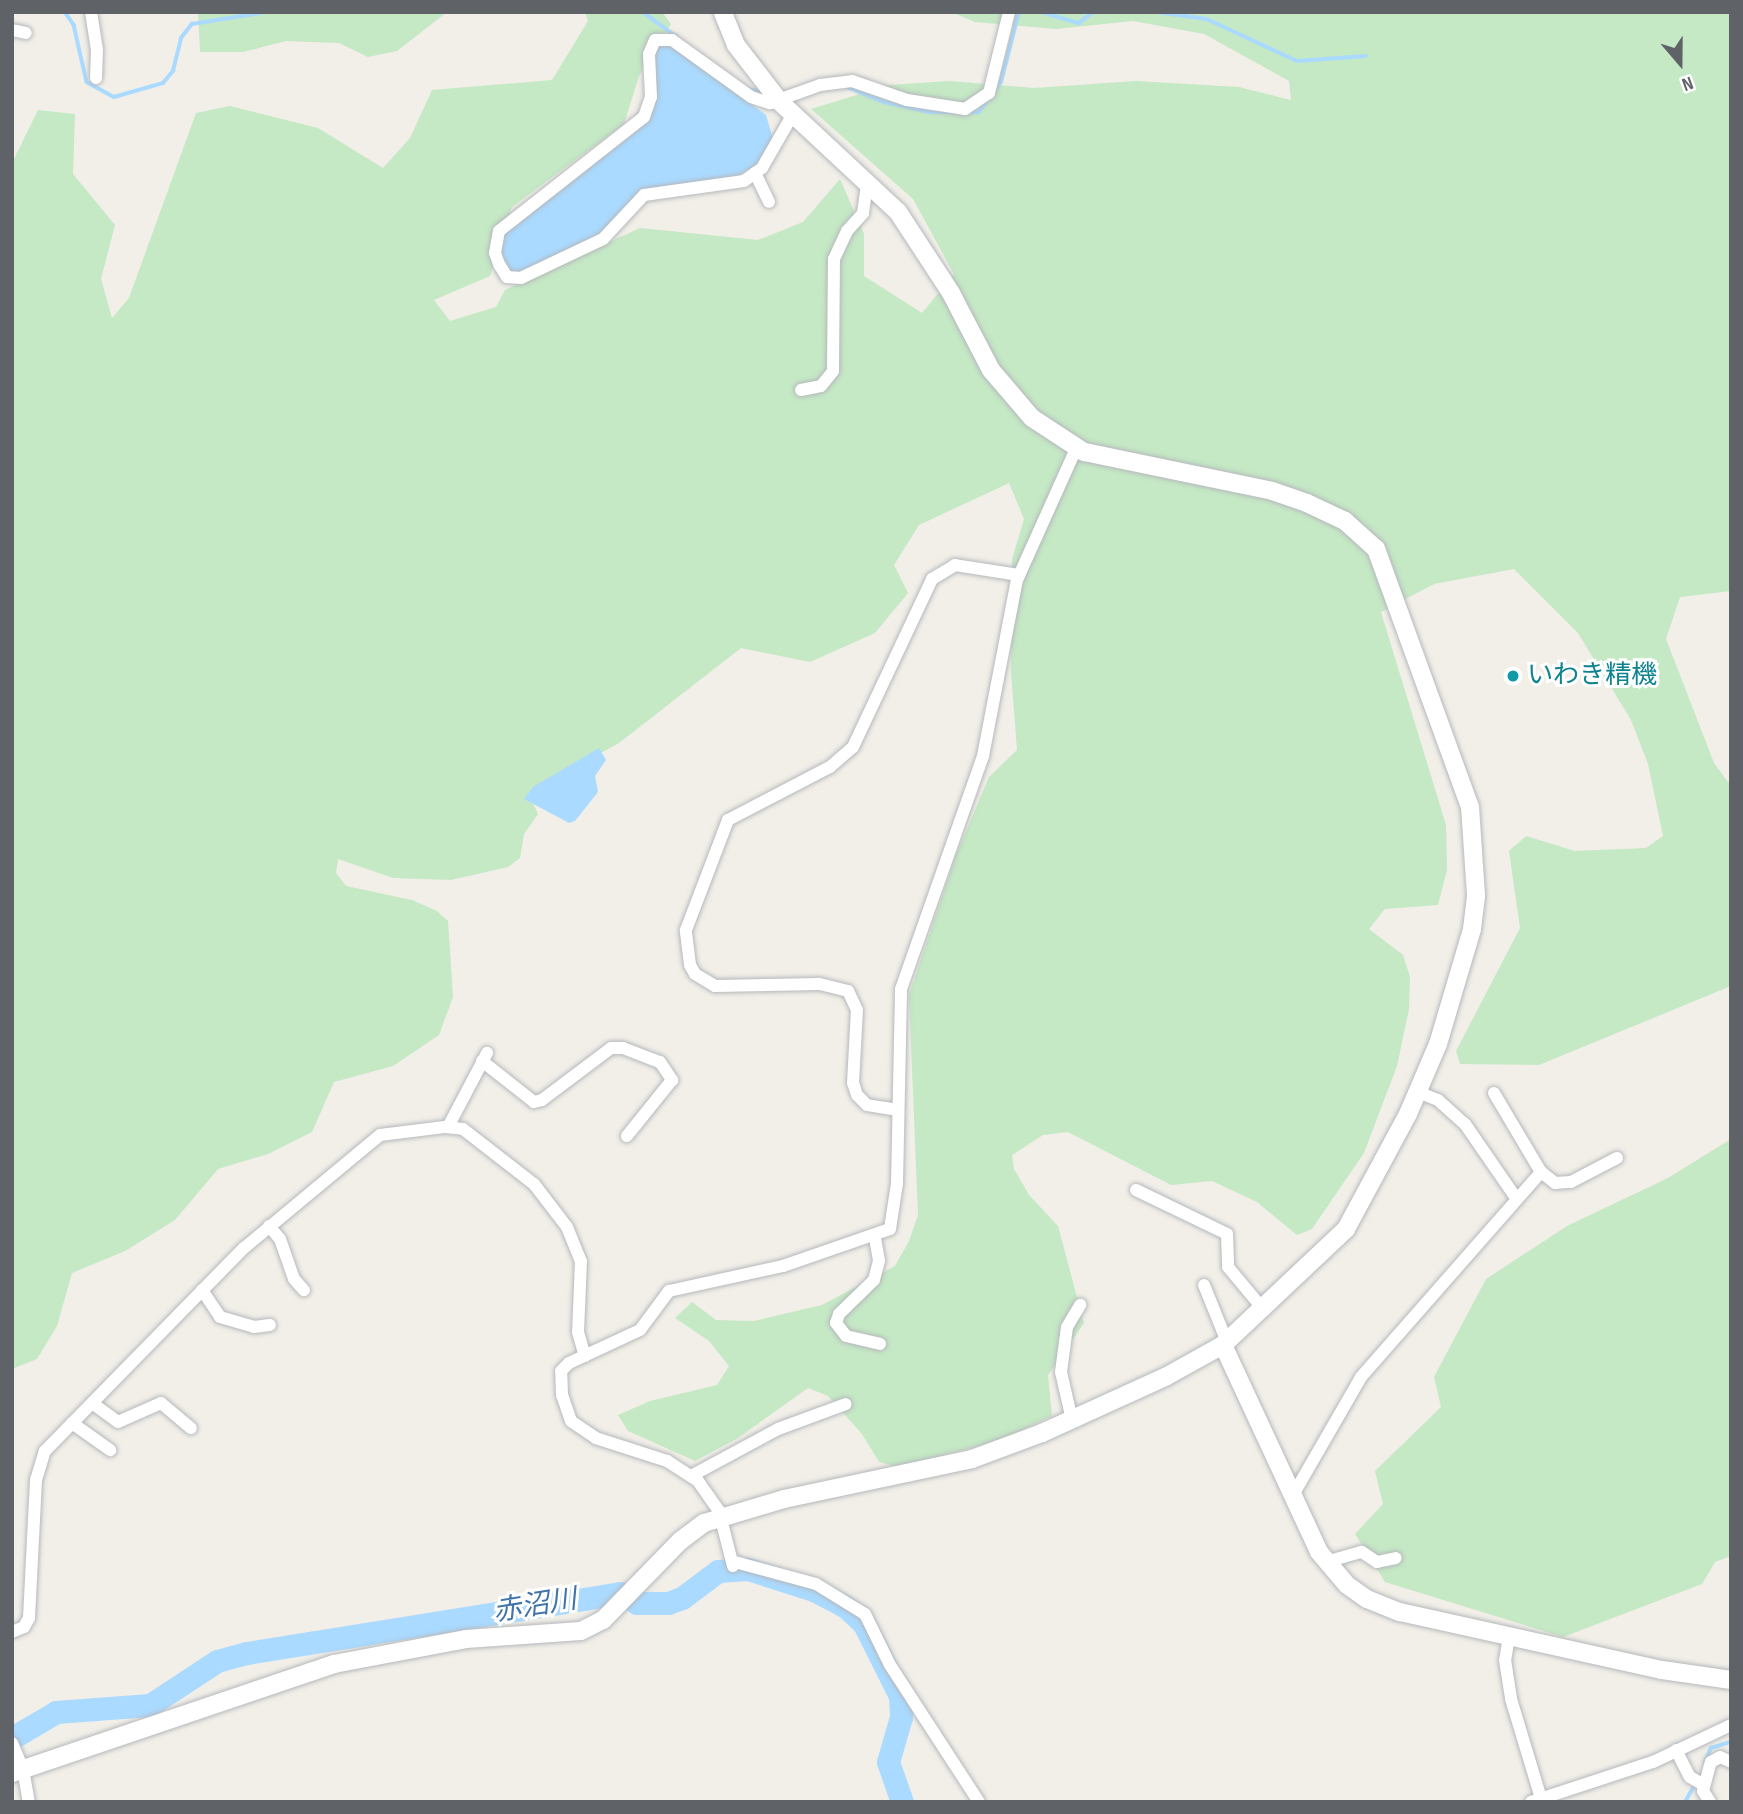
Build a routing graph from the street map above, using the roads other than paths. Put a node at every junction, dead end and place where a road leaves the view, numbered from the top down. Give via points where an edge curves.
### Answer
1 (91, 12) edge
2 (723, 12) edge
3 (1009, 12) edge
4 (12, 30) edge
5 (26, 33) dead end
6 (96, 78) dead end
7 (787, 108) junction
8 (755, 173) junction
9 (867, 185) junction
10 (769, 202) dead end
11 (801, 390) dead end
12 (1076, 449) junction
13 (1019, 575) junction
14 (1418, 1092) junction
15 (1494, 1093) dead end
16 (898, 1110) junction
17 (447, 1127) junction
18 (627, 1136) dead end
19 (1617, 1158) dead end
20 (1541, 1172) junction
21 (1136, 1190) dead end
22 (1516, 1198) junction
23 (269, 1226) junction
24 (874, 1238) junction
25 (1203, 1285) dead end
26 (202, 1290) junction
27 (304, 1290) dead end
28 (1080, 1305) dead end
29 (1263, 1309) junction
30 (270, 1325) dead end
31 (1225, 1343) junction
32 (880, 1345) dead end
33 (585, 1356) junction
34 (92, 1403) junction
35 (846, 1404) dead end
36 (1072, 1420) junction
37 (72, 1423) junction
38 (191, 1428) dead end
39 (110, 1450) dead end
40 (691, 1476) junction
41 (1293, 1495) junction
42 (718, 1518) junction
43 (1396, 1558) dead end
44 (1326, 1562) junction
45 (12, 1632) edge
46 (1508, 1636) junction
47 (1731, 1680) edge
48 (1731, 1725) edge
49 (12, 1743) edge
50 (1676, 1750) junction
51 (1731, 1762) edge
52 (18, 1771) edge
53 (1704, 1785) junction
54 (1538, 1801) edge
55 (29, 1802) edge
56 (979, 1802) edge
57 (1710, 1802) edge

1 - 6 street
2 - 7 street via 736,45
3 - 7 street via 993,83 975,105 956,108 907,100 852,81 794,92
4 - 5 street
7 - 8 street
7 - 8 street via 751,97 672,40 655,40 650,46 651,97 644,117 499,231 495,253 507,277 520,278 603,239 644,195 730,186
7 - 9 street
8 - 10 street
9 - 11 street via 863,213 847,231 834,259 833,371 821,386
9 - 12 street via 898,212 919,242 1006,390 1032,418
12 - 13 street
12 - 14 street via 1273,491 1345,521 1376,550 1462,776 1475,849 1476,895 1465,965
13 - 16 street via 1005,624 983,756 901,989
13 - 16 street via 955,565 932,579 853,747 830,767 728,820 686,930 690,965 695,974 715,986 819,984 848,991 857,1010 853,1074 857,1095 874,1107
14 - 22 street via 1438,1100 1465,1124
14 - 29 street via 1346,1229
15 - 20 street
16 - 24 street via 895,1217 890,1229
17 - 18 street via 485,1057 534,1102 611,1048 623,1048 660,1062 672,1080
17 - 23 street via 380,1135
17 - 33 street via 463,1129 513,1164 567,1227 583,1271 578,1332
19 - 20 street via 1563,1185
20 - 22 street
21 - 29 street via 1227,1234 1228,1267
22 - 41 street via 1361,1377
23 - 26 street
23 - 27 street
24 - 32 street via 879,1261 874,1280 839,1314 836,1323 846,1336
24 - 33 street via 783,1266 669,1291 640,1330
25 - 31 street
26 - 30 street via 220,1317 254,1326
26 - 34 street
28 - 36 street via 1067,1327 1061,1372
29 - 31 street
31 - 36 street
31 - 41 street
33 - 40 street via 561,1371 562,1395 571,1421 596,1438 667,1461
34 - 37 street
34 - 38 street via 118,1422 161,1403
35 - 40 street via 778,1429
36 - 42 street via 972,1459
37 - 39 street
37 - 45 street via 45,1451 39,1465 29,1560 29,1618 24,1628
40 - 42 street via 709,1493
41 - 44 street
42 - 52 street via 691,1531 615,1610 581,1631 466,1639 334,1664
42 - 56 street via 734,1564 816,1584 865,1614 890,1665
43 - 44 street via 1377,1562 1362,1552
44 - 46 street via 1347,1584 1384,1606
46 - 47 street via 1662,1670
46 - 54 street via 1509,1691
48 - 50 street
49 - 52 street
50 - 53 street via 1690,1777
50 - 54 street
51 - 53 street via 1714,1759
52 - 55 street
53 - 57 street

